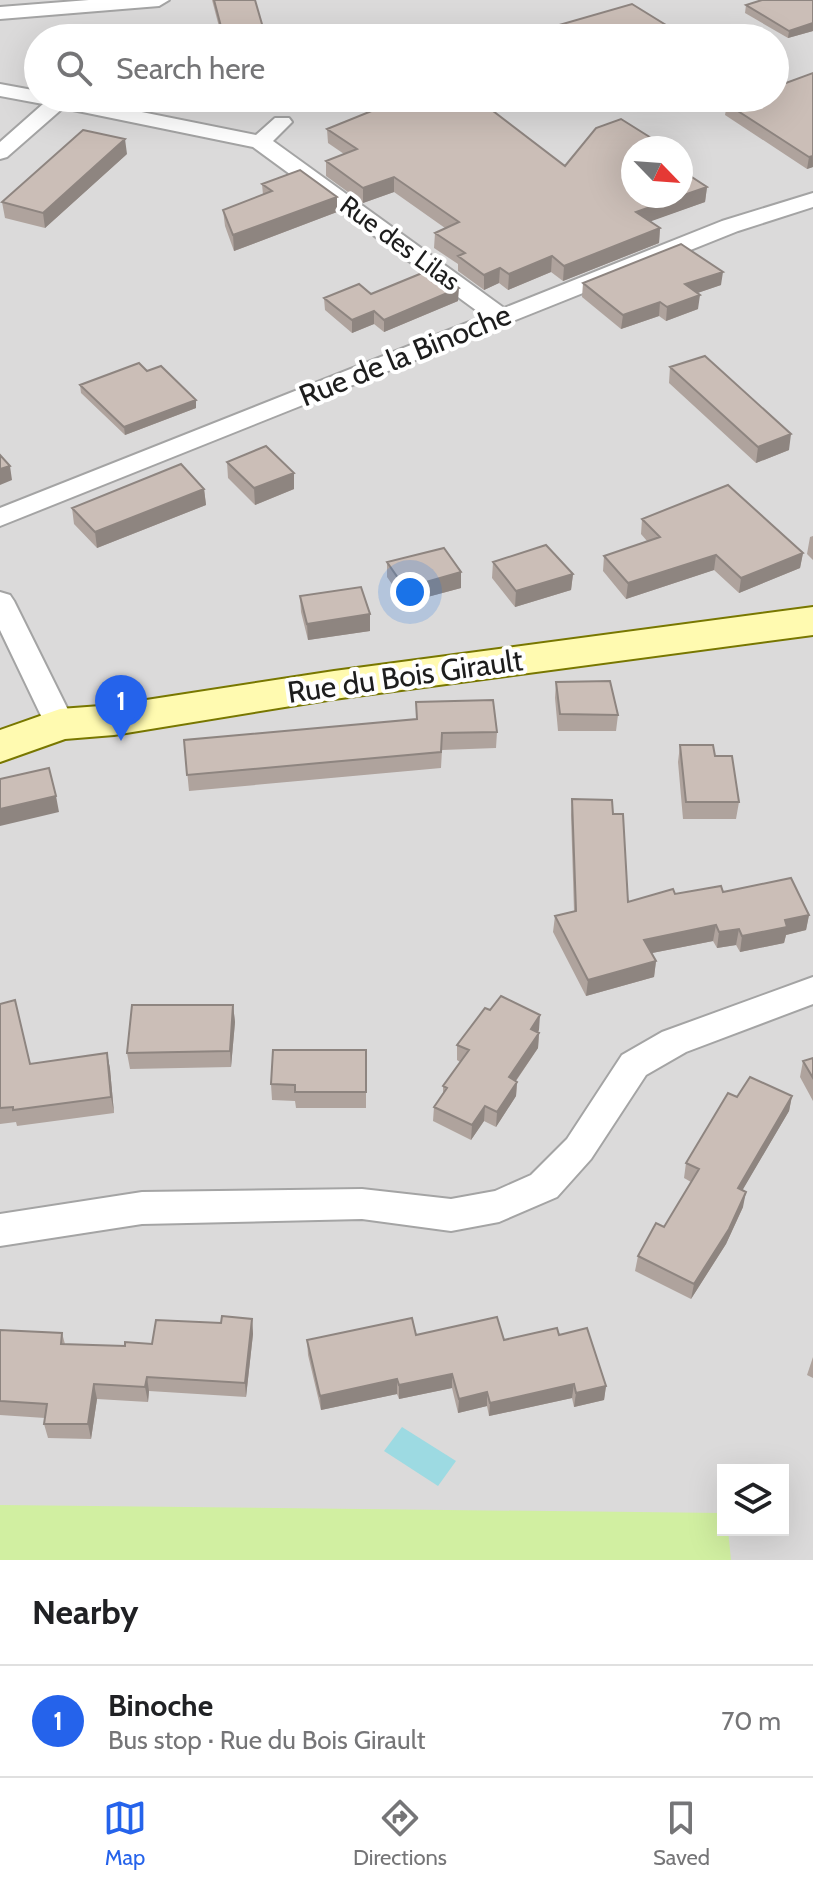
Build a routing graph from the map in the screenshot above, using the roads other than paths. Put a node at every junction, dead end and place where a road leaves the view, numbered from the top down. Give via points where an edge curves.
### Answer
1 (159, 0) edge
2 (0, 13) edge
3 (0, 90) edge
4 (24, 95) edge
5 (35, 112) edge
6 (111, 112) edge
7 (282, 122) dead end
8 (260, 142) junction
9 (0, 153) edge
10 (813, 200) edge
11 (501, 317) junction
12 (0, 518) edge
13 (0, 601) edge
14 (813, 621) edge
15 (60, 724) junction
16 (0, 747) edge
17 (813, 990) edge
18 (0, 1230) edge

1 - 2 street
3 - 4 street, Rue des Lilas
5 - 9 street
6 - 8 street, Rue des Lilas
7 - 8 street
8 - 11 street, Rue des Lilas
10 - 11 street, Rue de la Binoche via 730,226
11 - 12 street, Rue de la Binoche
13 - 15 street
14 - 15 street, Rue du Bois Girault
15 - 16 street, Rue du Bois Girault
17 - 18 street via 674,1042 634,1065 579,1149 544,1186 499,1206 451,1215 362,1204 142,1208

